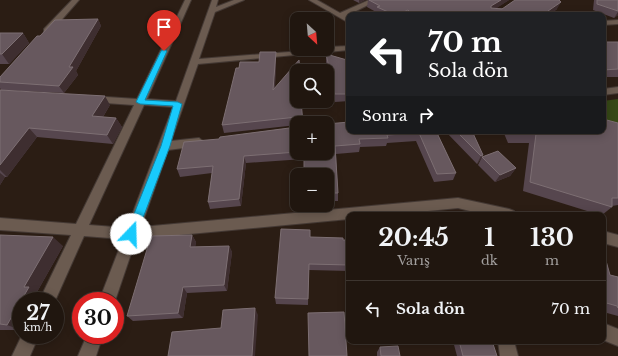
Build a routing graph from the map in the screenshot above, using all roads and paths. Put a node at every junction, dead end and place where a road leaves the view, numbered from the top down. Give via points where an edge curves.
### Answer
1 (76, 0) edge
2 (188, 0) edge
3 (215, 0) edge
4 (241, 0) edge
5 (312, 0) edge
6 (375, 0) edge
7 (212, 11) junction
8 (349, 12) edge
9 (346, 13) edge
10 (340, 16) junction
11 (346, 19) edge
12 (618, 22) edge
13 (606, 23) edge
14 (44, 35) edge
15 (346, 48) edge
16 (195, 62) junction
17 (618, 90) edge
18 (606, 92) edge
19 (78, 98) edge
20 (140, 102) junction
21 (178, 104) junction
22 (212, 140) edge
23 (166, 146) junction
24 (461, 209) edge
25 (421, 212) edge
26 (485, 212) edge
27 (346, 218) edge
28 (0, 224) edge
29 (80, 230) junction
30 (131, 234) junction
31 (606, 237) edge
32 (618, 241) edge
33 (51, 292) edge
34 (110, 292) edge
35 (606, 332) edge
36 (618, 338) edge
37 (27, 344) edge
38 (92, 344) edge
39 (507, 344) edge
40 (21, 356) edge
41 (87, 356) edge
42 (509, 356) edge

1 - 14 street
2 - 20 street
3 - 7 street
4 - 7 street
5 - 10 street
6 - 8 street
7 - 16 street
9 - 10 street
10 - 11 street
12 - 13 street
15 - 16 street
16 - 21 street
17 - 18 street
19 - 20 street
20 - 21 street
20 - 29 street
21 - 23 street
22 - 23 street
23 - 30 street
24 - 25 street
24 - 26 street
27 - 30 street
28 - 29 street
29 - 30 street
29 - 33 street
30 - 34 street
31 - 32 street
35 - 36 street
37 - 40 street
38 - 41 street
39 - 42 street

